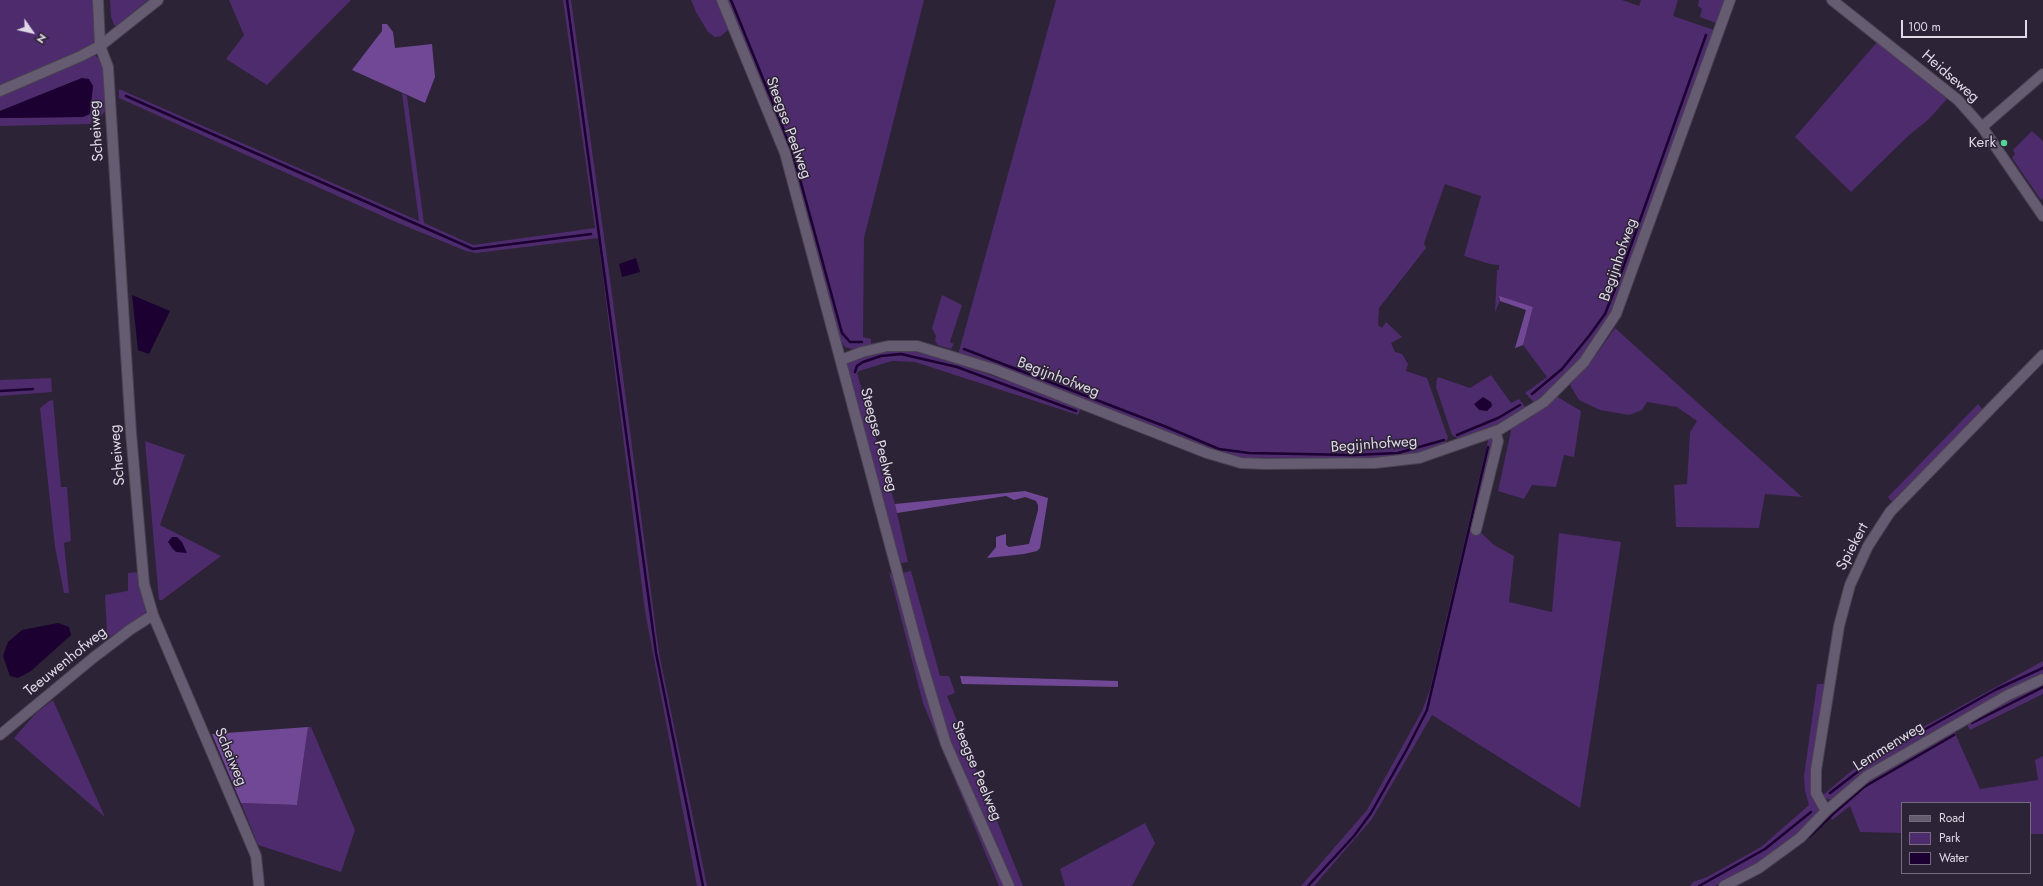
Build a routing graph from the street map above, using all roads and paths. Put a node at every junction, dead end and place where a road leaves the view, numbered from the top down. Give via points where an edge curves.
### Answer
1 (98, 0) edge
2 (158, 0) edge
3 (722, 0) edge
4 (1730, 0) edge
5 (1832, 0) edge
6 (100, 46) junction
7 (2043, 74) edge
8 (0, 91) edge
9 (1982, 127) junction
10 (2043, 216) edge
11 (2043, 355) edge
12 (841, 360) junction
13 (1495, 431) junction
14 (1476, 530) dead end
15 (153, 615) junction
16 (2043, 679) edge
17 (0, 735) edge
18 (1826, 811) junction
19 (259, 886) edge
20 (1009, 886) edge
21 (1724, 886) edge

1 - 6 street, Scheiweg
2 - 6 street
3 - 12 street, Steegse Peelweg via 785,153
4 - 13 street, Begijnhofweg via 1616,314 1584,362 1544,402
5 - 9 street, Heidseweg via 1958,100
6 - 8 street
6 - 15 street, Scheiweg via 108,67 131,433 144,584
7 - 9 street
9 - 10 street, Heidseweg
11 - 18 street, Spiekert via 1890,512 1868,546 1850,584 1839,626 1816,770 1816,793
12 - 13 street, Begijnhofweg via 888,346 917,346 994,369 1207,453 1240,463 1375,463 1419,458
12 - 20 street, Steegse Peelweg via 920,657 946,744
13 - 14 street via 1498,441
15 - 17 street, Teeuwenhofweg via 93,658
15 - 19 street, Scheiweg via 256,856
16 - 18 street, Lemmenweg via 2008,695 1867,776
18 - 21 street, Lemmenweg via 1788,847 1759,868

